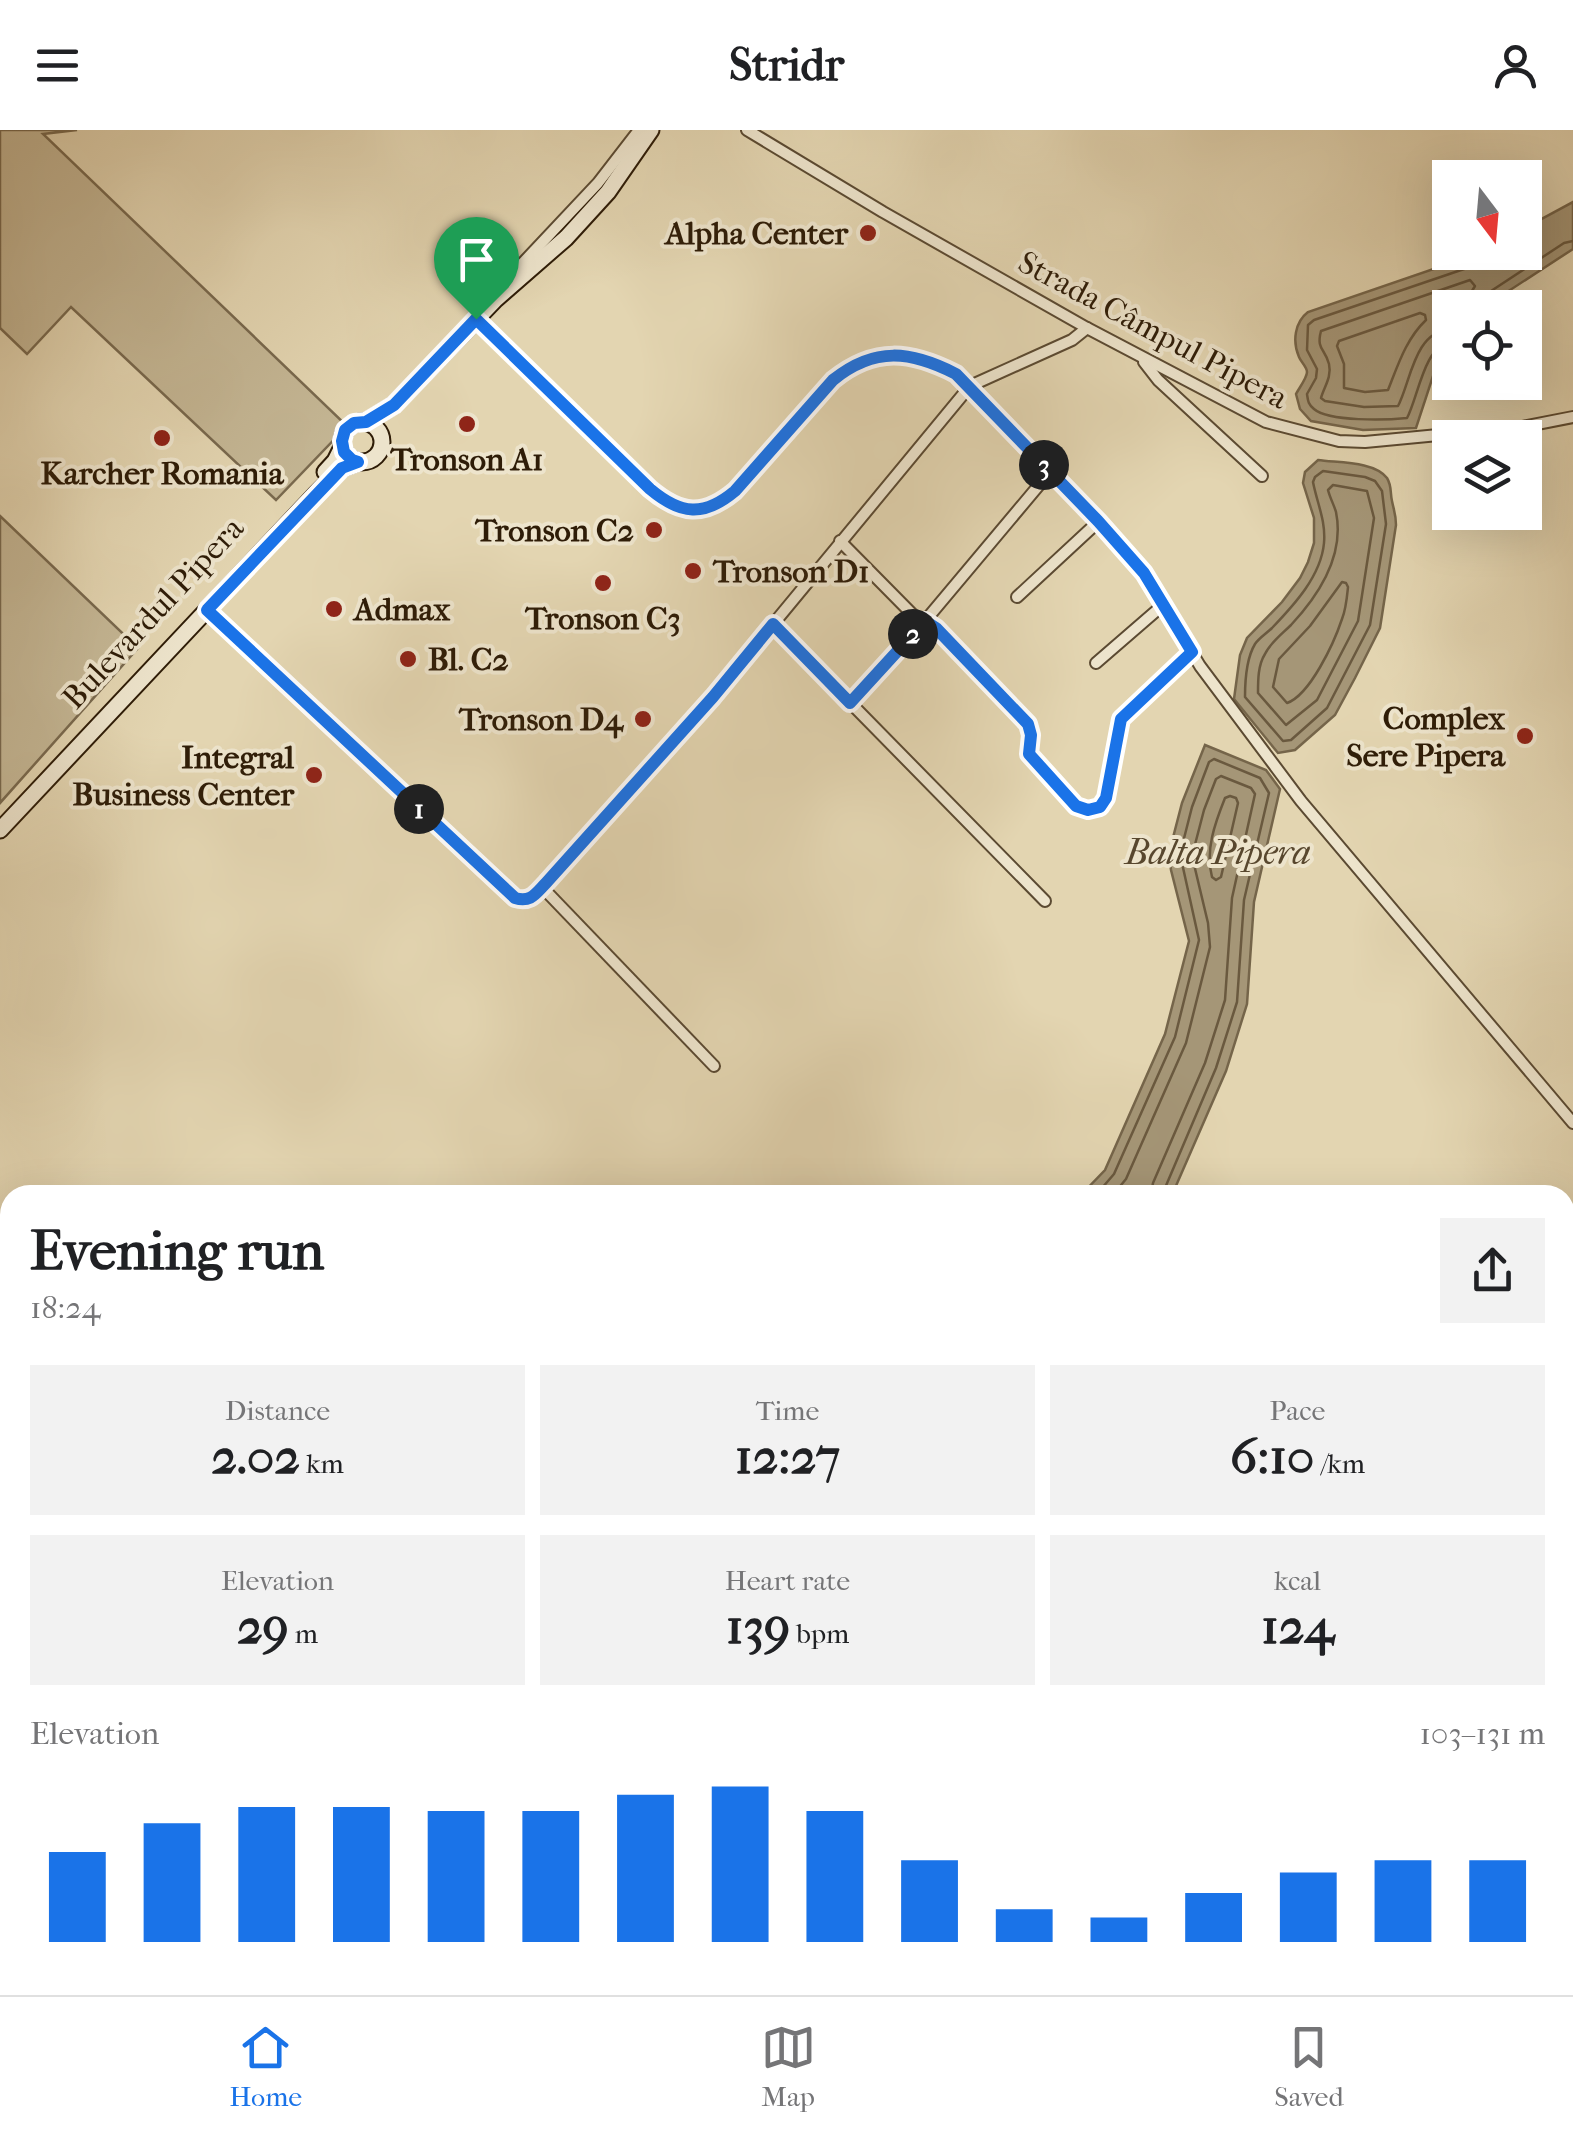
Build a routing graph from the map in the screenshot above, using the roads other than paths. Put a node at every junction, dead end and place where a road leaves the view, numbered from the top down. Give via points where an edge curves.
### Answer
1 (639, 130) edge
2 (651, 130) edge
3 (747, 130) edge
4 (496, 299) junction
5 (476, 319) junction
6 (1087, 328) junction
7 (1140, 356) junction
8 (970, 386) junction
9 (1573, 417) edge
10 (373, 427) junction
11 (342, 447) junction
12 (358, 462) junction
13 (1050, 472) junction
14 (1262, 476) dead end
15 (1098, 521) junction
16 (840, 541) junction
17 (1017, 598) dead end
18 (1163, 605) junction
19 (207, 610) junction
20 (925, 621) junction
21 (773, 624) junction
22 (1192, 652) junction
23 (1096, 663) dead end
24 (850, 703) junction
25 (0, 815) edge
26 (0, 830) edge
27 (542, 887) junction
28 (1046, 901) dead end
29 (714, 1066) dead end
30 (1573, 1123) edge

1 - 4 street
2 - 4 main road via 566,238
3 - 6 street, Strada Câmpul Pipera
4 - 5 main road
5 - 8 street via 650,489 691,510 720,503 735,491 846,369 897,354 940,366
5 - 10 main road
6 - 7 street, Strada Câmpul Pipera
6 - 8 street
7 - 9 street, Strada Câmpul Pipera via 1252,416 1338,441 1394,441
7 - 14 street
8 - 13 street
8 - 16 street
10 - 11 main road via 349,426
10 - 12 main road via 382,443 378,454
11 - 12 main road
11 - 25 main road, Bulevardul Pipera via 335,462
12 - 19 main road, Bulevardul Pipera via 342,468
13 - 15 street
13 - 20 street
15 - 17 street
15 - 18 street
16 - 20 street
16 - 21 street
18 - 22 street
18 - 23 street
19 - 26 main road, Bulevardul Pipera
19 - 27 street via 515,898 531,899
20 - 22 street via 1028,724 1029,754 1076,806 1088,810 1106,798 1124,714
20 - 24 street
21 - 24 street
21 - 27 street
22 - 30 street via 1301,801
24 - 28 street
27 - 29 street

